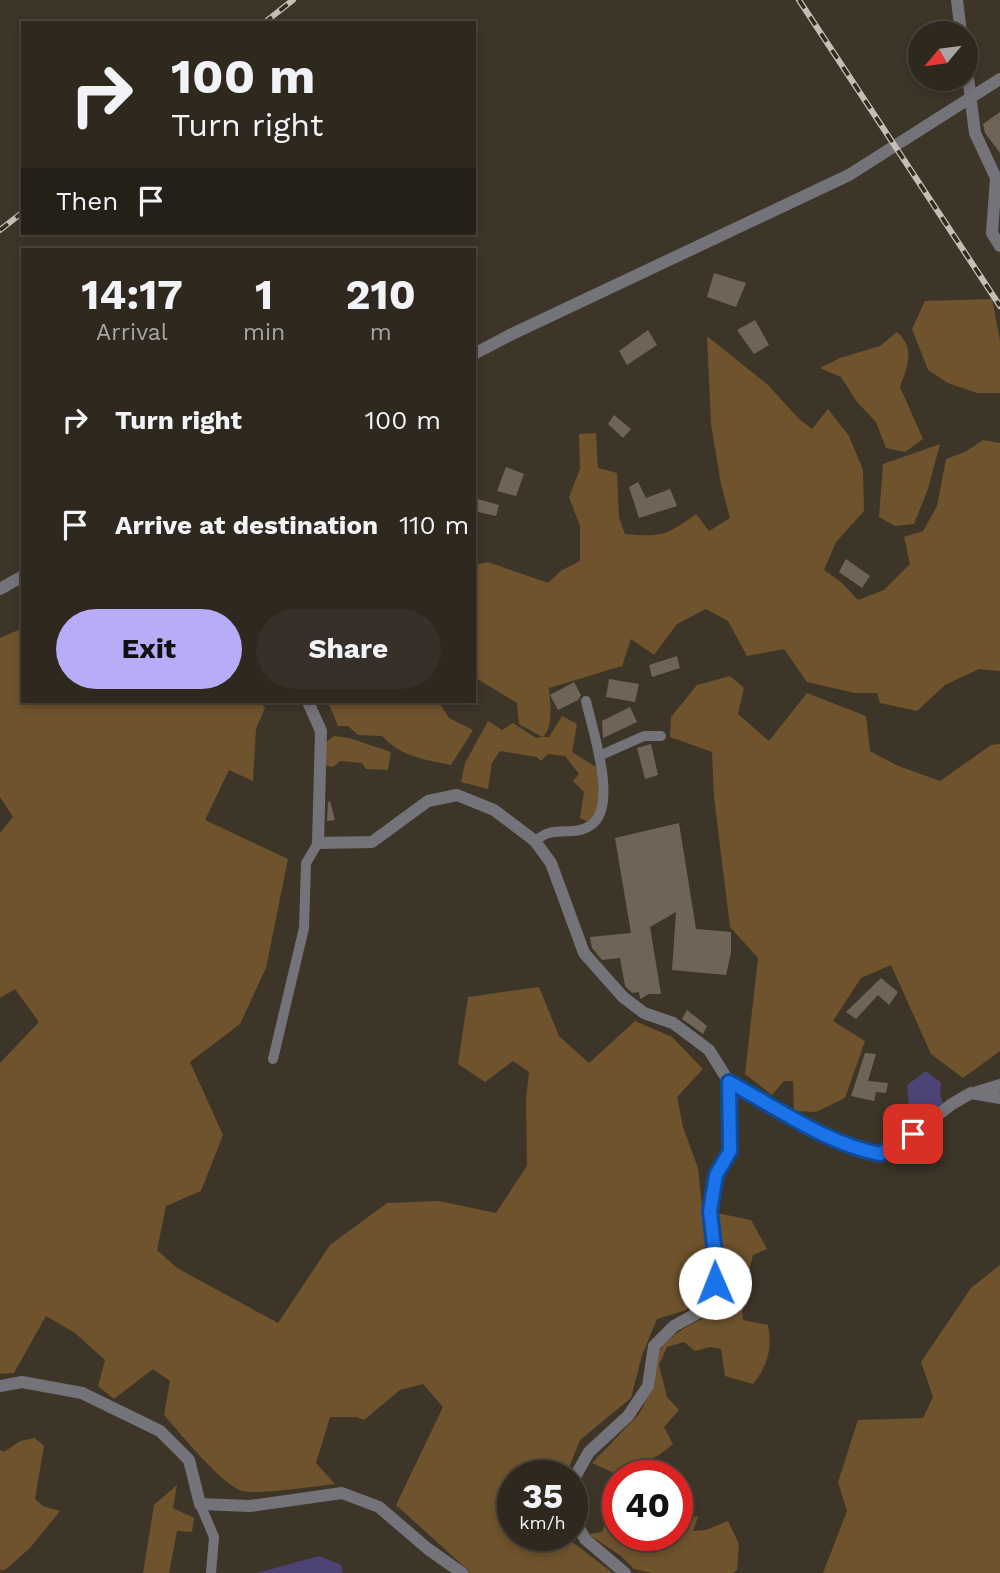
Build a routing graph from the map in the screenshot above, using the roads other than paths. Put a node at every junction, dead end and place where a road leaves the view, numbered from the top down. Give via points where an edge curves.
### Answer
1 (957, 0) edge
2 (960, 21) edge
3 (1000, 79) edge
4 (970, 91) edge
5 (971, 100) junction
6 (1000, 246) edge
7 (476, 353) edge
8 (21, 577) edge
9 (0, 589) edge
10 (586, 701) dead end
11 (308, 703) edge
12 (661, 736) dead end
13 (598, 756) junction
14 (535, 841) junction
15 (317, 843) junction
16 (273, 1059) dead end
17 (729, 1082) junction
18 (1000, 1085) edge
19 (971, 1093) junction
20 (1000, 1098) edge
21 (0, 1386) edge
22 (584, 1460) edge
23 (200, 1504) junction
24 (588, 1542) edge
25 (211, 1573) edge
26 (462, 1573) edge
27 (625, 1573) edge

1 - 2 street
3 - 5 street
4 - 5 street
5 - 6 street via 975,133 996,178 992,233
5 - 7 street via 849,175
8 - 9 street
10 - 13 street
11 - 15 street via 321,732
12 - 13 street via 644,736
13 - 14 street via 604,803 593,824 576,832 549,833
14 - 15 street via 494,810 457,795 428,801 372,842
14 - 17 street via 551,863 584,953 643,1013 673,1023 709,1050
15 - 16 street via 306,863 304,928
17 - 19 street via 826,1136 880,1154
17 - 22 street via 730,1151 716,1175 710,1211 716,1263 714,1304 674,1326 654,1346 648,1386 628,1416
18 - 19 street
19 - 20 street
21 - 23 street via 22,1382 82,1393 160,1431 189,1460
23 - 25 street via 214,1537
23 - 26 street via 250,1506 342,1493 379,1507
24 - 27 street

